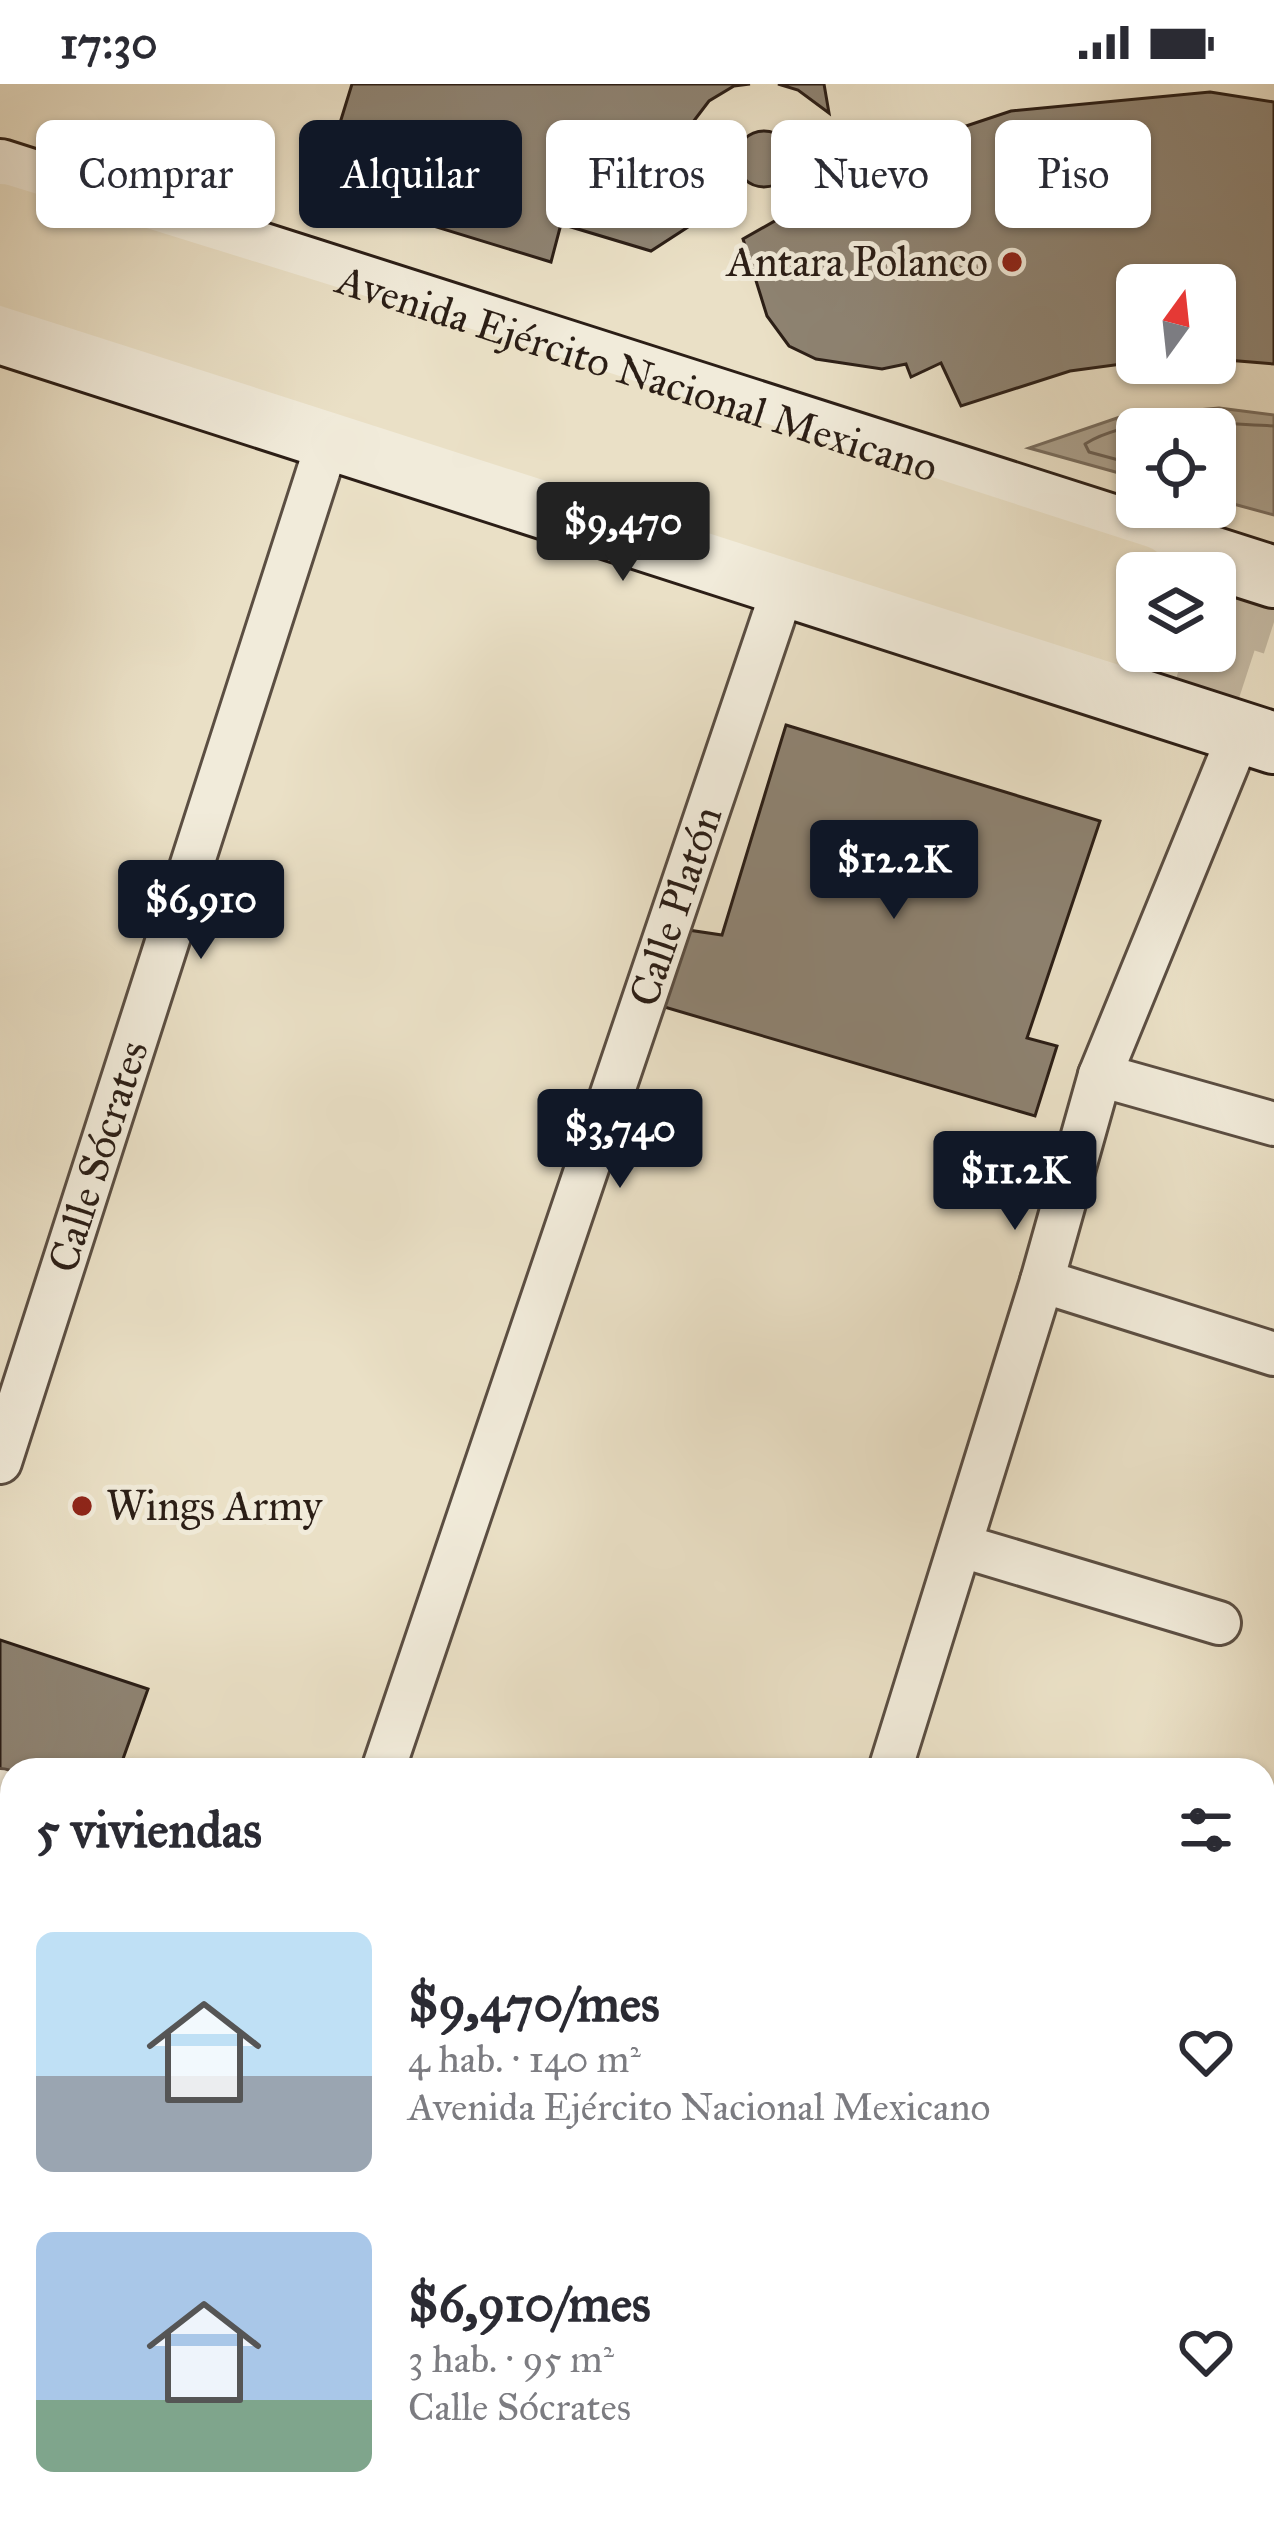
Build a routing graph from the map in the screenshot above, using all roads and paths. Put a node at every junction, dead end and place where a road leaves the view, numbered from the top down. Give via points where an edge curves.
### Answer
1 (0, 170) edge
2 (0, 217) edge
3 (0, 271) edge
4 (389, 317) junction
5 (0, 333) edge
6 (329, 438) junction
7 (1116, 571) edge
8 (1274, 577) edge
9 (784, 586) junction
10 (1116, 628) edge
11 (1257, 738) edge
12 (1100, 1075) junction
13 (1274, 1124) edge
14 (1042, 1281) junction
15 (1274, 1354) edge
16 (0, 1462) edge
17 (962, 1546) junction
18 (1219, 1623) dead end
19 (386, 1758) edge
20 (894, 1758) edge

1 - 4 main road, Avenida Ejército Nacional Mexicano
2 - 4 main road, Avenida Ejército Nacional Mexicano
3 - 10 main road
4 - 7 main road, Avenida Ejército Nacional Mexicano
4 - 8 main road, Avenida Ejército Nacional Mexicano
5 - 6 main road
6 - 9 main road
6 - 16 street, Calle Sócrates
9 - 11 main road
9 - 19 street, Calle Platón
11 - 12 street
12 - 13 street
12 - 14 street
14 - 15 street
14 - 17 street
17 - 18 street
17 - 20 street

